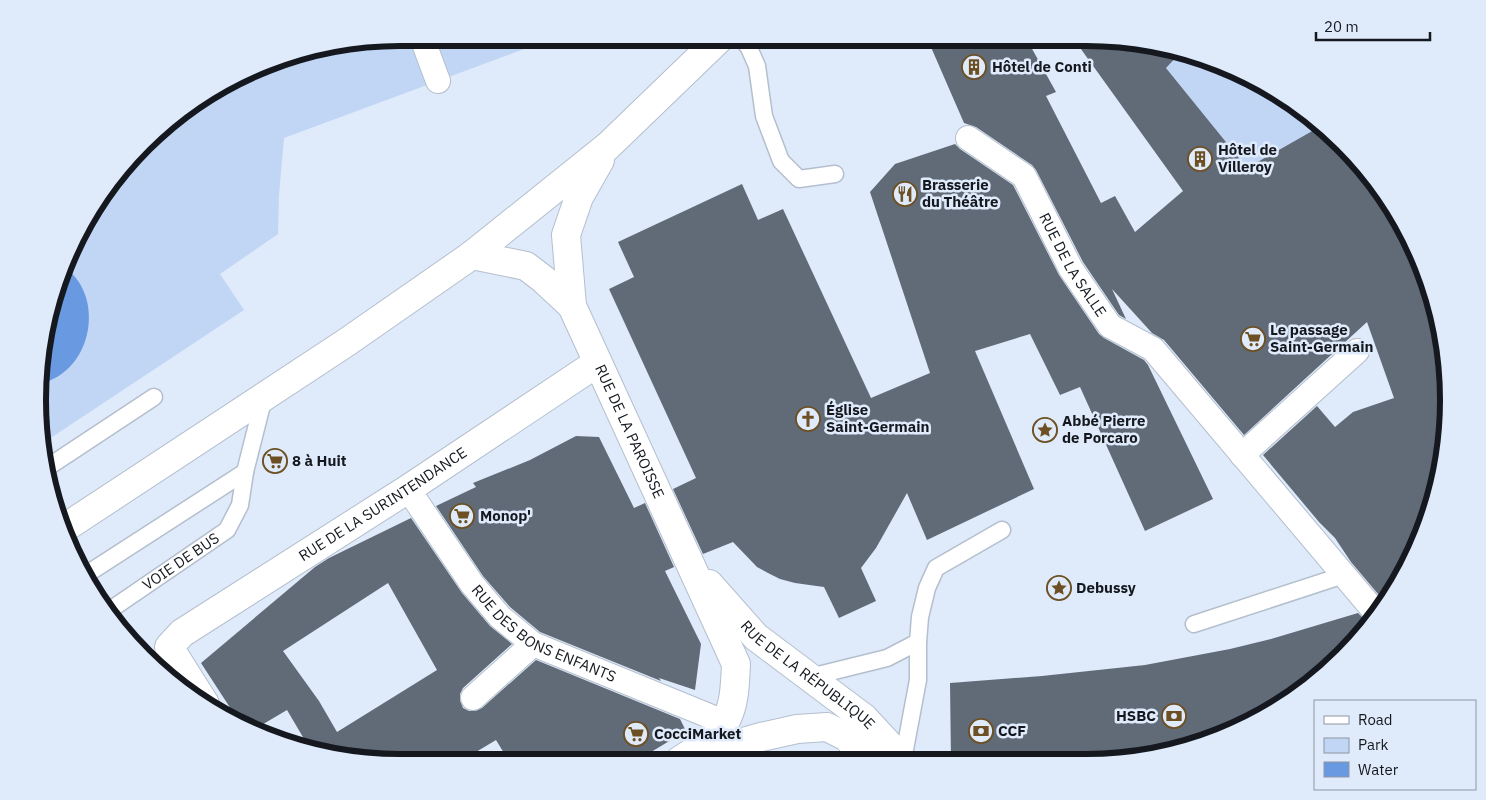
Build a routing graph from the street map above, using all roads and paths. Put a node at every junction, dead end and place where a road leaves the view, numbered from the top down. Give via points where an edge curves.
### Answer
1 (425, 46) edge
2 (712, 46) edge
3 (748, 46) edge
4 (438, 81) dead end
5 (968, 138) dead end
6 (608, 146) junction
7 (835, 174) dead end
8 (472, 255) junction
9 (572, 306) junction
10 (1357, 351) dead end
11 (597, 363) junction
12 (154, 397) dead end
13 (264, 397) junction
14 (1242, 455) junction
15 (52, 464) edge
16 (245, 472) junction
17 (408, 489) junction
18 (69, 525) edge
19 (1002, 530) dead end
20 (91, 571) edge
21 (1344, 575) junction
22 (710, 593) junction
23 (114, 608) edge
24 (1372, 608) edge
25 (1194, 624) dead end
26 (918, 642) junction
27 (533, 644) junction
28 (810, 677) junction
29 (195, 688) edge
30 (473, 698) dead end
31 (724, 722) junction
32 (693, 754) edge
33 (703, 754) edge
34 (861, 754) edge
35 (893, 754) edge
36 (904, 754) edge

1 - 4 street
2 - 6 main road
3 - 7 lane via 757,66 764,116 781,161 799,179
5 - 14 street, RUE DE LA SALLE via 1024,176 1071,269 1110,326 1153,349
6 - 8 main road
6 - 9 main road via 579,196 566,235
8 - 9 main road via 526,266
8 - 13 main road
9 - 11 main road, RUE DE LA PAROISSE
10 - 14 street
11 - 17 main road, RUE DE LA SURINTENDANCE
11 - 22 main road, RUE DE LA PAROISSE via 689,558
12 - 15 lane
13 - 16 lane, VOIE DE BUS
13 - 18 main road
14 - 21 street, RUE DE LA SALLE
16 - 20 lane
16 - 23 lane, VOIE DE BUS via 240,505 227,530
17 - 27 street, RUE DES BONS ENFANTS via 472,584 500,617
17 - 29 main road, RUE DE LA SURINTENDANCE via 182,634 169,647
19 - 26 lane via 936,568 927,588
21 - 24 street, RUE DE LA SALLE
21 - 25 lane
22 - 28 main road, RUE DE LA RÉPUBLIQUE via 756,637
22 - 31 main road, RUE DE LA PAROISSE via 736,664 734,695
26 - 28 lane via 886,658
26 - 36 lane via 918,680
27 - 30 street
27 - 31 street, RUE DES BONS ENFANTS
28 - 35 main road, RUE DE LA RÉPUBLIQUE via 864,718 889,745
31 - 32 main road
33 - 34 main road via 797,729 827,727 847,737

